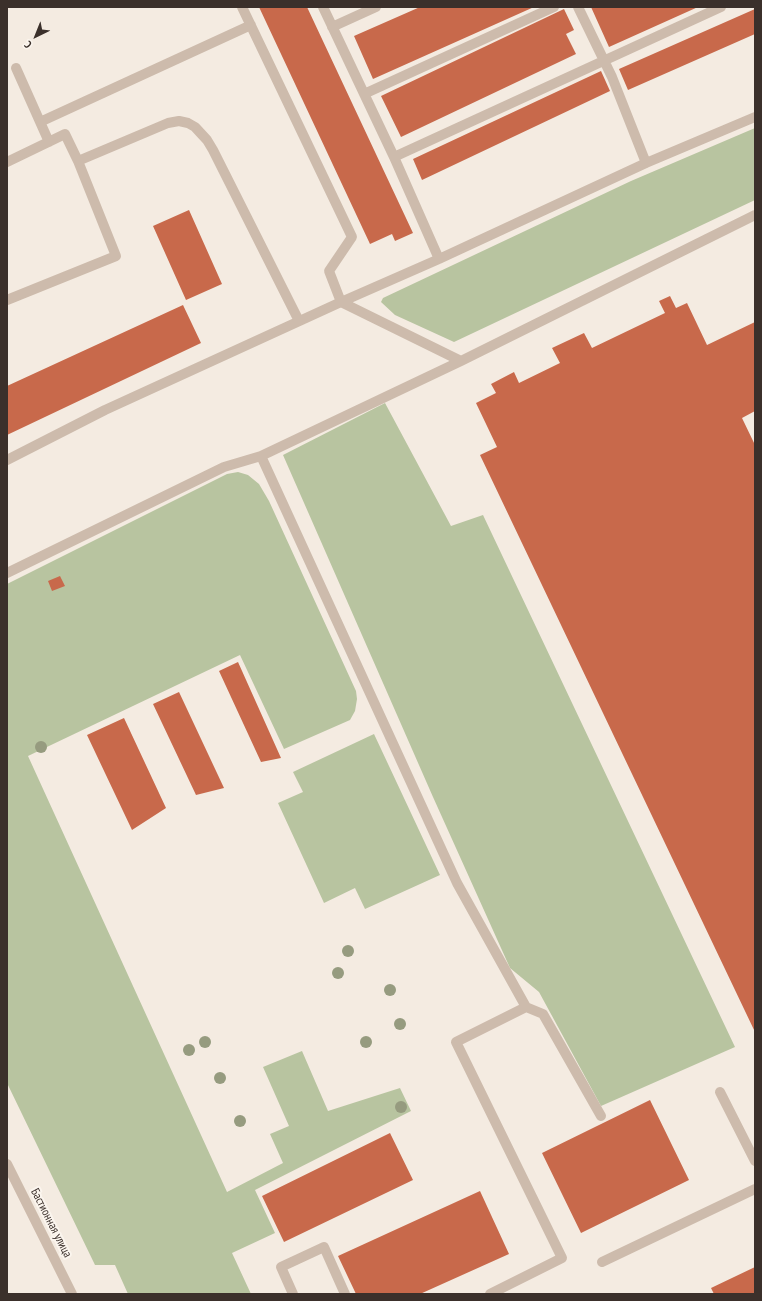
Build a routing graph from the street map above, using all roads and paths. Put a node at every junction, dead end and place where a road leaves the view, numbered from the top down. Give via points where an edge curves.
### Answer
1 (242, 7) edge
2 (322, 7) edge
3 (376, 7) edge
4 (554, 7) edge
5 (578, 7) edge
6 (720, 7) edge
7 (251, 25) junction
8 (332, 27) junction
9 (604, 60) junction
10 (16, 68) dead end
11 (364, 94) junction
12 (755, 117) edge
13 (40, 122) junction
14 (48, 142) junction
15 (394, 157) junction
16 (78, 161) junction
17 (7, 162) edge
18 (646, 163) junction
19 (755, 216) edge
20 (439, 259) junction
21 (7, 300) edge
22 (341, 302) junction
23 (299, 321) junction
24 (461, 361) junction
25 (261, 456) junction
26 (7, 460) edge
27 (7, 573) edge
28 (526, 1007) junction
29 (720, 1092) dead end
30 (601, 1116) dead end
31 (755, 1161) edge
32 (7, 1164) edge
33 (755, 1189) edge
34 (602, 1262) dead end
35 (72, 1294) edge
36 (293, 1294) edge
37 (345, 1294) edge
38 (490, 1294) edge

1 - 7 street
2 - 8 street
3 - 8 street
4 - 11 street
5 - 9 street
6 - 9 street
7 - 13 street
7 - 22 street via 352,237 329,270
8 - 11 street
9 - 15 street
9 - 18 street
10 - 13 street
11 - 15 street
12 - 18 street
13 - 14 street
14 - 16 street via 65,134
14 - 17 street
15 - 20 street
16 - 21 street via 116,256
16 - 23 street via 168,123 188,123 195,127 213,150
18 - 20 street
19 - 24 street
20 - 22 street
22 - 23 street
22 - 24 street
23 - 26 street via 105,410
24 - 25 street
25 - 27 street via 224,467
25 - 28 street via 457,884
28 - 30 street via 543,1014
28 - 38 street via 456,1042 562,1258
29 - 31 street
32 - 35 street, Бастионная улица
33 - 34 street
36 - 37 street via 281,1267 324,1247

